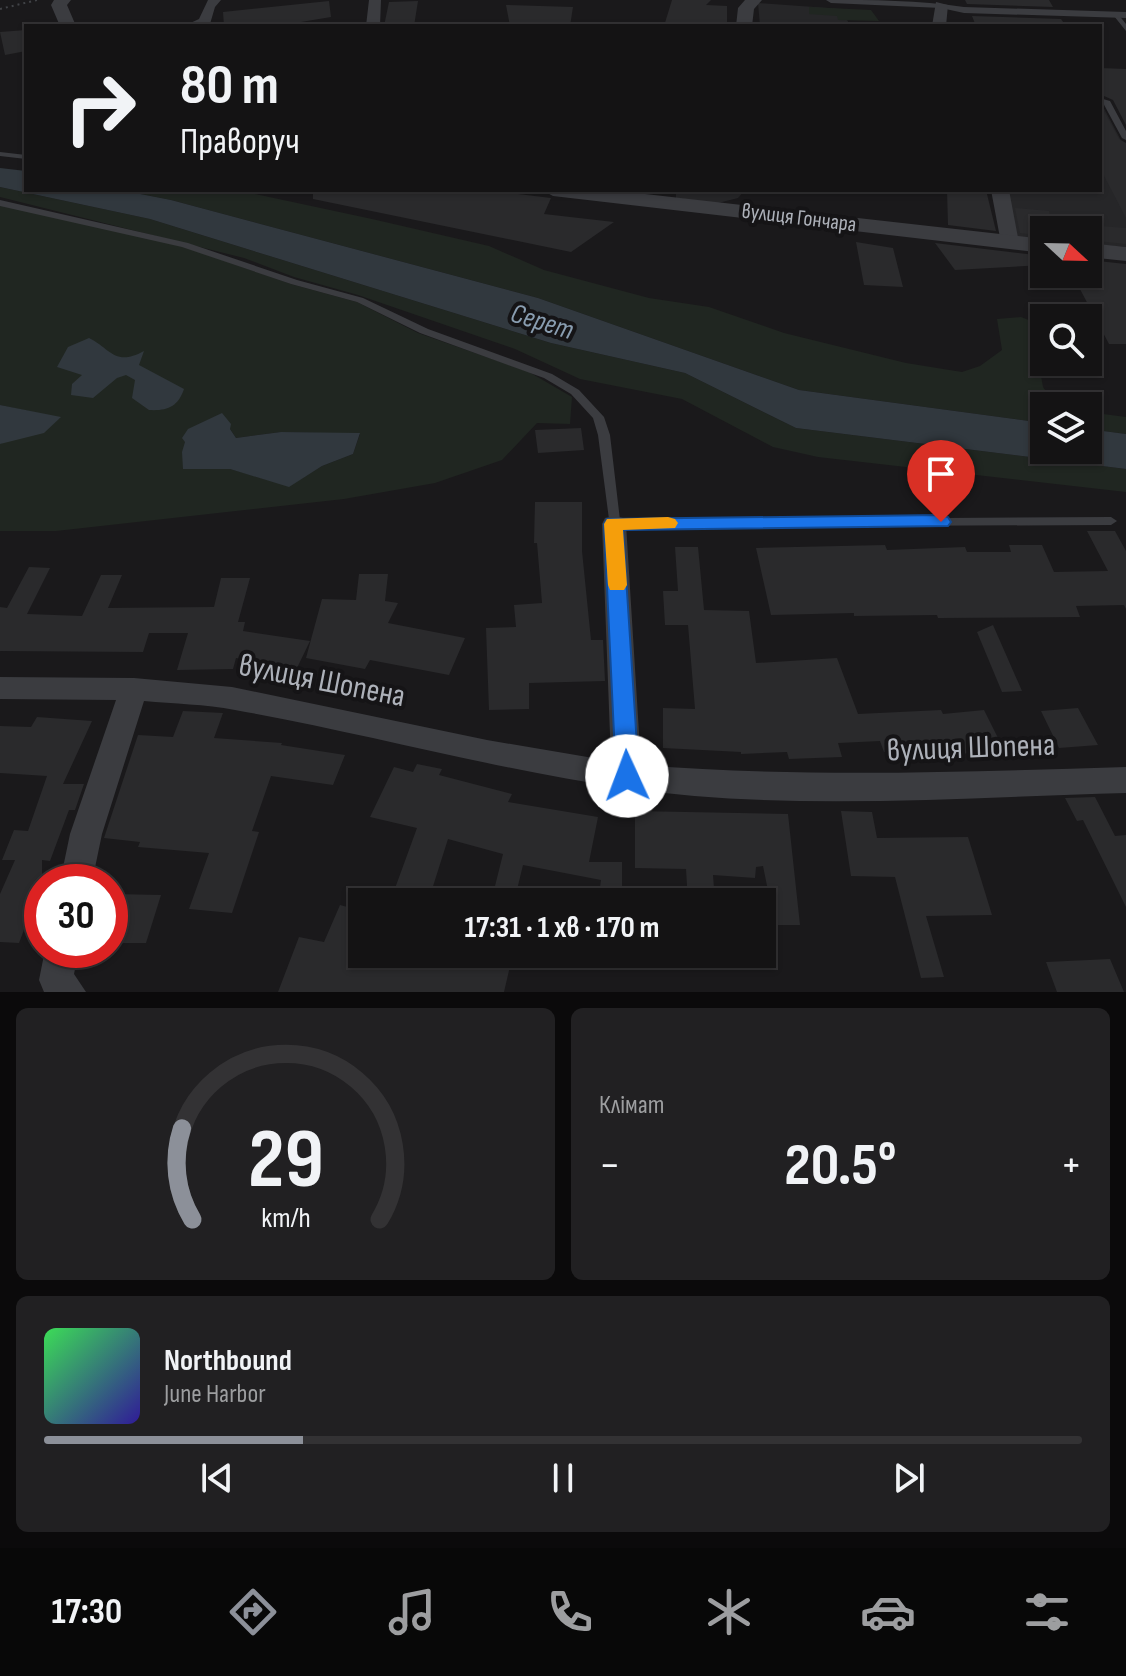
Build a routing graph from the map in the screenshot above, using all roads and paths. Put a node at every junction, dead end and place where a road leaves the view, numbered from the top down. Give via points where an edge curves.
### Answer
1 (37, 0) edge
2 (63, 0) edge
3 (215, 0) edge
4 (375, 0) edge
5 (754, 0) edge
6 (831, 0) edge
7 (941, 5) junction
8 (0, 9) edge
9 (1121, 15) edge
10 (67, 24) edge
11 (197, 24) edge
12 (373, 24) edge
13 (744, 24) edge
14 (939, 24) edge
15 (1126, 29) edge
16 (1106, 101) dead end
17 (1126, 138) edge
18 (0, 154) edge
19 (24, 157) edge
20 (588, 192) edge
21 (1000, 192) edge
22 (760, 202) edge
23 (0, 203) edge
24 (1010, 243) junction
25 (1030, 245) edge
26 (1102, 251) edge
27 (1126, 254) edge
28 (1111, 521) dead end
29 (614, 524) junction
30 (0, 688) edge
31 (134, 689) junction
32 (627, 776) junction
33 (1126, 780) edge
34 (80, 864) edge
35 (58, 968) edge
36 (68, 992) edge

1 - 8 path
2 - 10 street via 59,5
3 - 11 street via 205,21
4 - 12 street
5 - 13 street via 746,8
6 - 7 street
7 - 9 street
7 - 14 street
9 - 15 lane
16 - 17 lane
18 - 19 lane
20 - 22 street, вулиця Гончара
21 - 24 street
22 - 24 street, вулиця Гончара
23 - 29 lane via 200,249 360,300 424,331 548,376 575,392 598,417
24 - 25 street, вулиця Гончара
26 - 27 street
28 - 29 lane
29 - 32 street
30 - 31 street, вулиця Шопена
31 - 32 street, вулиця Шопена via 232,698
31 - 34 street
32 - 33 street, вулиця Шопена via 851,788
35 - 36 street via 56,980

